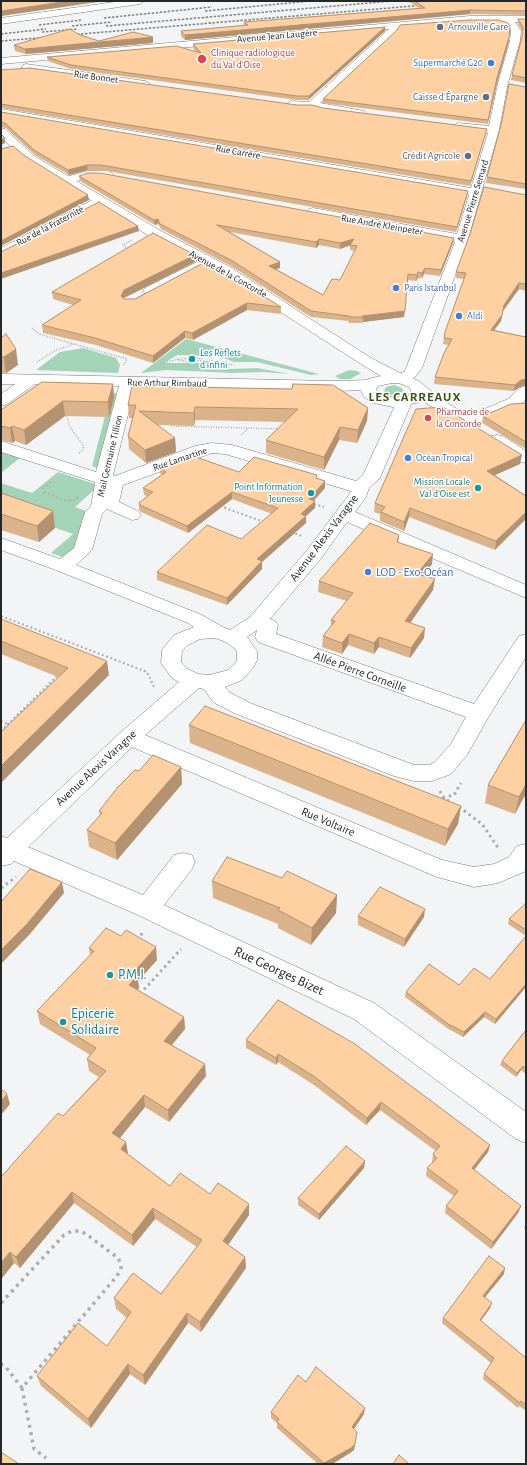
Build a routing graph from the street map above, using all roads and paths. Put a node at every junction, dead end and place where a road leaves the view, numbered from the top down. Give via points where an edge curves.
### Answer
1 (140, 1) edge
2 (37, 8) edge
3 (491, 10) edge
4 (49, 14) junction
5 (526, 15) edge
6 (204, 17) dead end
7 (493, 19) junction
8 (1, 21) edge
9 (214, 26) joint
10 (392, 27) junction
11 (252, 33) edge
12 (232, 39) junction
13 (520, 42) edge
14 (3, 63) edge
15 (153, 85) edge
16 (278, 103) edge
17 (312, 105) junction
18 (1, 112) edge
19 (369, 114) edge
20 (1, 121) edge
21 (445, 124) edge
22 (494, 130) junction
23 (7, 140) edge
24 (116, 177) edge
25 (66, 180) junction
26 (481, 189) junction
27 (100, 200) junction
28 (304, 210) edge
29 (134, 239) dead end
30 (462, 240) junction
31 (1, 252) edge
32 (135, 253) edge
33 (207, 261) junction
34 (137, 299) edge
35 (32, 328) dead end
36 (61, 336) edge
37 (57, 339) junction
38 (74, 344) junction
39 (92, 345) edge
40 (88, 348) junction
41 (120, 353) edge
42 (116, 356) junction
43 (178, 359) dead end
44 (209, 359) dead end
45 (366, 361) junction
46 (398, 378) junction
47 (7, 379) edge
48 (31, 380) junction
49 (128, 382) junction
50 (417, 386) junction
51 (372, 391) junction
52 (526, 391) edge
53 (1, 401) edge
54 (405, 401) junction
55 (446, 410) junction
56 (66, 413) edge
57 (171, 426) edge
58 (287, 429) edge
59 (478, 429) junction
60 (1, 446) edge
61 (526, 458) edge
62 (62, 466) junction
63 (109, 480) junction
64 (361, 487) junction
65 (311, 503) edge
66 (219, 506) edge
67 (344, 514) junction
68 (132, 515) dead end
69 (269, 524) edge
70 (290, 532) edge
71 (1, 544) edge
72 (321, 544) junction
73 (63, 566) junction
74 (526, 592) edge
75 (257, 621) junction
76 (224, 634) junction
77 (526, 641) edge
78 (57, 676) edge
79 (202, 681) junction
80 (478, 714) junction
81 (1, 721) edge
82 (8, 724) junction
83 (14, 727) edge
84 (1, 731) edge
85 (129, 737) junction
86 (432, 773) junction
87 (5, 850) edge
88 (526, 853) edge
89 (183, 862) dead end
90 (498, 873) junction
91 (147, 908) junction
92 (196, 932) junction
93 (135, 999) edge
94 (526, 1129) edge
95 (1, 1303) edge
96 (1, 1364) edge
97 (22, 1388) junction
98 (46, 1458) dead end

1 - 4 street
2 - 4 street
3 - 7 street via 482,15
4 - 8 street
5 - 7 street, Avenue Jean Laugère
5 - 7 street via 498,12 490,16
6 - 9 path
7 - 10 street, Avenue Jean Laugère
7 - 13 street, Avenue Pierre Semard via 510,22 516,28
9 - 12 street via 226,30 224,32
10 - 12 street, Avenue Jean Laugère via 256,40
10 - 17 street via 393,31
11 - 12 street
12 - 14 street, Avenue Jean Laugère
13 - 22 street, Avenue Pierre Semard
14 - 15 street, Rue Bonnet
16 - 17 street
17 - 19 street
18 - 26 street, Rue Carrère
20 - 23 street, Avenue de la Concorde
21 - 22 street
22 - 26 street, Avenue Pierre Semard
23 - 25 street, Avenue de la Concorde
24 - 25 street via 94,173
25 - 27 street, Avenue de la Concorde
26 - 30 street, Avenue Pierre Semard
27 - 31 street, Rue de la Fraternité
27 - 33 street, Avenue de la Concorde
28 - 30 street, Rue André Kleinpeter
29 - 32 path via 123,245
30 - 46 street, Avenue Pierre Semard via 414,368 409,375
33 - 34 street
33 - 45 street, Avenue de la Concorde via 263,293
35 - 37 path via 40,334
36 - 37 path
37 - 38 path
38 - 40 path
38 - 47 path via 54,350
39 - 40 path
40 - 42 path
41 - 42 path
42 - 49 path via 127,359 122,375
43 - 44 path via 188,362
45 - 46 street, Avenue de la Concorde
45 - 51 street, Avenue de la Concorde via 376,374
46 - 50 street, Avenue de la Concorde
46 - 51 street via 381,379
47 - 48 street, Rue Arthur Rimbaud
48 - 49 street, Rue Arthur Rimbaud
48 - 53 street
49 - 51 street, Rue Arthur Rimbaud via 332,386
49 - 63 street, Mail Germaine Tillion
50 - 54 street via 418,395
50 - 55 street
51 - 54 street, Rue Arthur Rimbaud via 388,402
51 - 64 street, Avenue Alexis Varagne via 385,408 387,417 361,476
52 - 59 street
54 - 55 street
54 - 64 street, Avenue Alexis Varagne via 371,478
55 - 59 street
56 - 62 path via 70,427 83,445 83,450
57 - 58 path
59 - 61 street
60 - 62 street
62 - 63 street
63 - 64 street, Rue Lamartine via 123,480 212,448 226,449
63 - 68 street via 110,504
63 - 73 street, Mail Germaine Tillion via 104,484 99,508 94,512 83,550
64 - 67 street, Avenue Alexis Varagne
65 - 67 path
66 - 69 path
67 - 72 street, Avenue Alexis Varagne
67 - 74 street
70 - 72 path
71 - 73 street
72 - 75 street, Avenue Alexis Varagne
73 - 76 street via 195,619
75 - 76 street, Avenue Alexis Varagne
75 - 80 street, Allée Pierre Corneille via 268,625 265,637
76 - 79 street, Avenue Alexis Varagne via 242,643 247,651 247,660 243,668 229,678
76 - 79 street, Avenue Alexis Varagne via 197,633 182,640 172,650 171,662 179,673
77 - 80 street
78 - 82 path
79 - 85 street, Avenue Alexis Varagne
79 - 86 street via 221,697 242,708 402,770
80 - 86 street via 452,758 443,768
81 - 82 path
82 - 83 path
82 - 84 path
85 - 87 street, Avenue Alexis Varagne
85 - 90 street, Rue Voltaire via 438,868 474,877
86 - 90 path via 443,798 482,824 499,848
87 - 91 street, Rue Georges Bizet
88 - 90 street, Rue Voltaire via 518,864
89 - 91 street
91 - 92 street, Rue Georges Bizet
92 - 93 path
92 - 94 street, Rue Georges Bizet via 364,1012
95 - 97 path via 64,1235 72,1231 86,1234 120,1262 121,1268 117,1276
96 - 97 path
97 - 98 path via 34,1449

